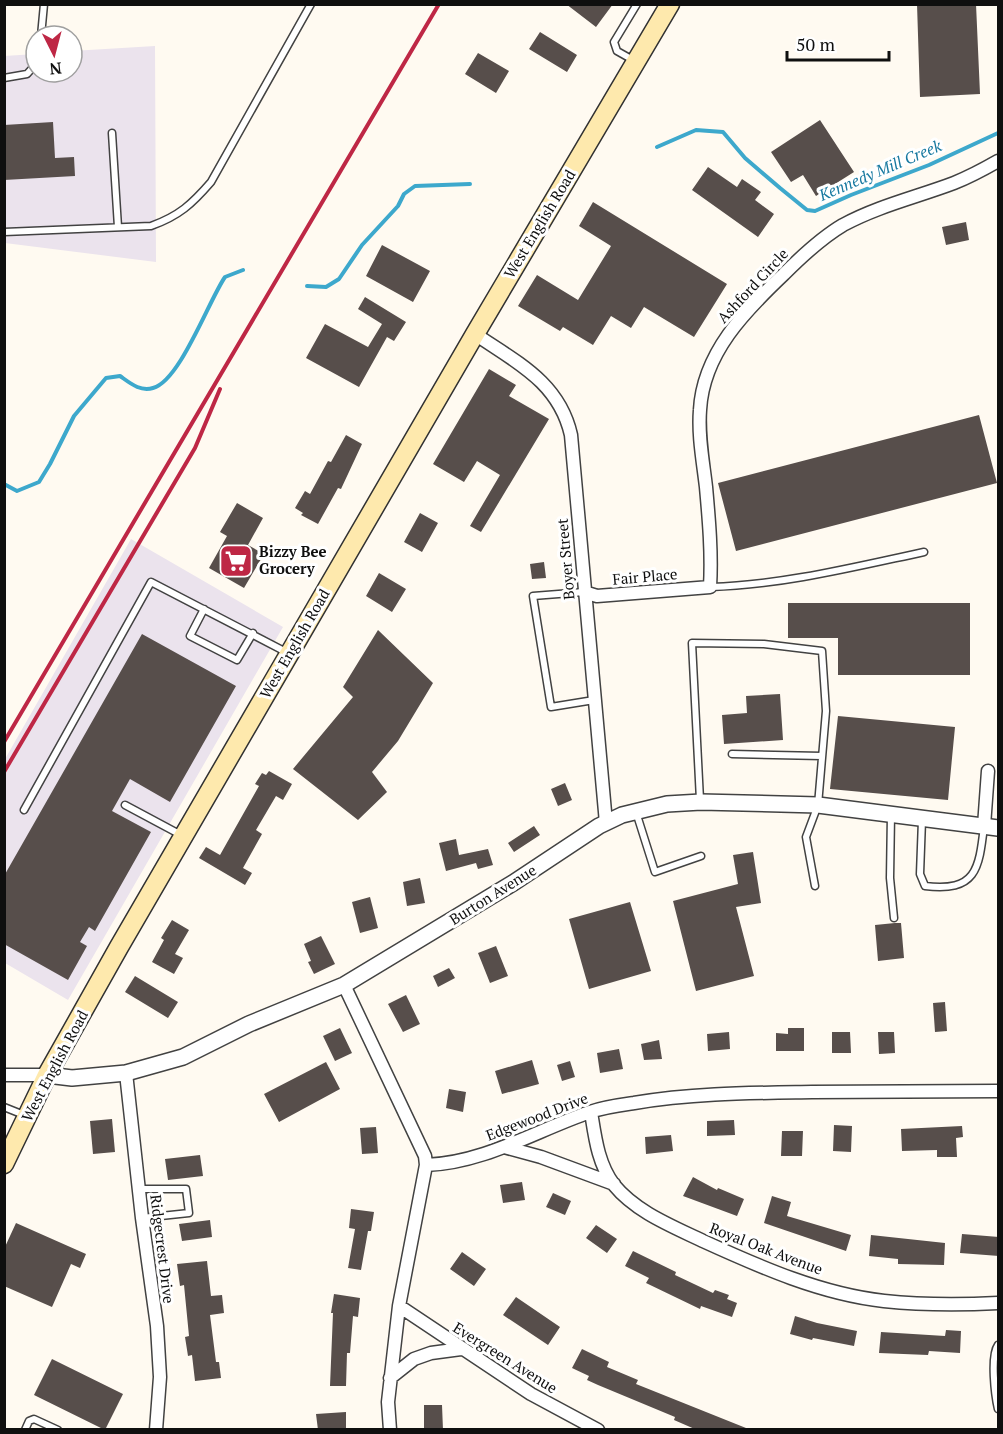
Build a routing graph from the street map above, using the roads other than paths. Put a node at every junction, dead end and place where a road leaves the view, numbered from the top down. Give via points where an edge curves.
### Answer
1 (44, 4) edge
2 (311, 4) edge
3 (637, 4) edge
4 (670, 4) edge
5 (42, 24) edge
6 (636, 62) junction
7 (24, 75) edge
8 (4, 78) edge
9 (111, 133) dead end
10 (999, 160) edge
11 (118, 227) junction
12 (4, 232) edge
13 (476, 334) junction
14 (924, 552) dead end
15 (710, 587) junction
16 (584, 592) junction
17 (204, 609) junction
18 (253, 633) junction
19 (289, 654) junction
20 (594, 700) junction
21 (732, 754) dead end
22 (822, 756) junction
23 (988, 771) dead end
24 (700, 802) junction
25 (125, 805) dead end
26 (818, 805) junction
27 (24, 810) dead end
28 (636, 812) junction
29 (891, 814) junction
30 (922, 818) junction
31 (606, 823) junction
32 (991, 827) edge
33 (183, 836) junction
34 (701, 856) dead end
35 (815, 886) dead end
36 (894, 918) dead end
37 (344, 985) junction
38 (126, 1072) junction
39 (4, 1075) edge
40 (47, 1075) junction
41 (999, 1091) edge
42 (4, 1107) edge
43 (591, 1112) junction
44 (28, 1116) junction
45 (504, 1147) junction
46 (4, 1164) edge
47 (426, 1165) junction
48 (614, 1184) junction
49 (139, 1189) junction
50 (142, 1218) junction
51 (999, 1304) edge
52 (399, 1306) junction
53 (999, 1345) edge
54 (460, 1349) junction
55 (390, 1378) junction
56 (999, 1409) edge
57 (25, 1430) edge
58 (58, 1430) edge
59 (156, 1430) edge
60 (390, 1430) edge
61 (598, 1430) edge

1 - 5 lane
2 - 11 lane via 211,182 171,218 151,226
3 - 6 lane via 614,42 617,51
4 - 6 main road, West English Road
6 - 13 main road, West English Road
7 - 8 lane
9 - 11 lane
10 - 15 street, Ashford Circle via 955,182 870,212 830,233 729,331 705,381 700,409
11 - 12 lane
13 - 16 street, Boyer Street via 537,376 567,418
13 - 19 main road, West English Road
14 - 15 lane via 833,572
15 - 16 street, Fair Place via 597,596
16 - 20 street, Boyer Street
16 - 20 lane via 533,596 551,707
17 - 18 lane
17 - 18 lane via 190,636 237,660
17 - 27 lane via 151,582
18 - 19 lane
19 - 33 main road, West English Road
20 - 31 street, Boyer Street
21 - 22 lane
22 - 24 lane via 826,711 822,651 692,642
22 - 26 lane
23 - 32 street
24 - 26 street, Burton Avenue
24 - 28 street, Burton Avenue via 667,804
25 - 33 lane
26 - 29 street, Burton Avenue
26 - 35 lane via 806,837
28 - 31 street, Burton Avenue
28 - 34 lane via 655,872
29 - 30 street, Burton Avenue
29 - 36 lane
30 - 32 street, Burton Avenue
30 - 32 lane via 920,874 925,886 945,889 968,880 980,863
31 - 37 street, Burton Avenue
33 - 40 main road, West English Road
37 - 38 street, Burton Avenue via 249,1024 183,1057
37 - 47 street
38 - 40 street, Burton Avenue via 72,1078
38 - 49 street, Ridgecrest Drive
39 - 40 street, Burton Avenue
40 - 44 main road, West English Road
41 - 43 street, Edgewood Drive via 714,1094 635,1102
42 - 44 lane
43 - 45 street, Edgewood Drive
43 - 48 street, Royal Oak Avenue via 597,1146
44 - 46 main road, West English Road
45 - 47 street, Edgewood Drive via 445,1164
45 - 48 street
47 - 52 street
48 - 51 street, Royal Oak Avenue via 662,1222 810,1284 882,1300
49 - 50 street, Ridgecrest Drive
49 - 50 lane via 186,1189 189,1213
50 - 59 street, Ridgecrest Drive via 157,1326 160,1377
52 - 54 street, Evergreen Avenue
52 - 55 street
53 - 56 lane via 994,1357
54 - 55 street via 414,1359
54 - 61 street, Evergreen Avenue
55 - 60 street
57 - 58 lane via 28,1421 34,1419

